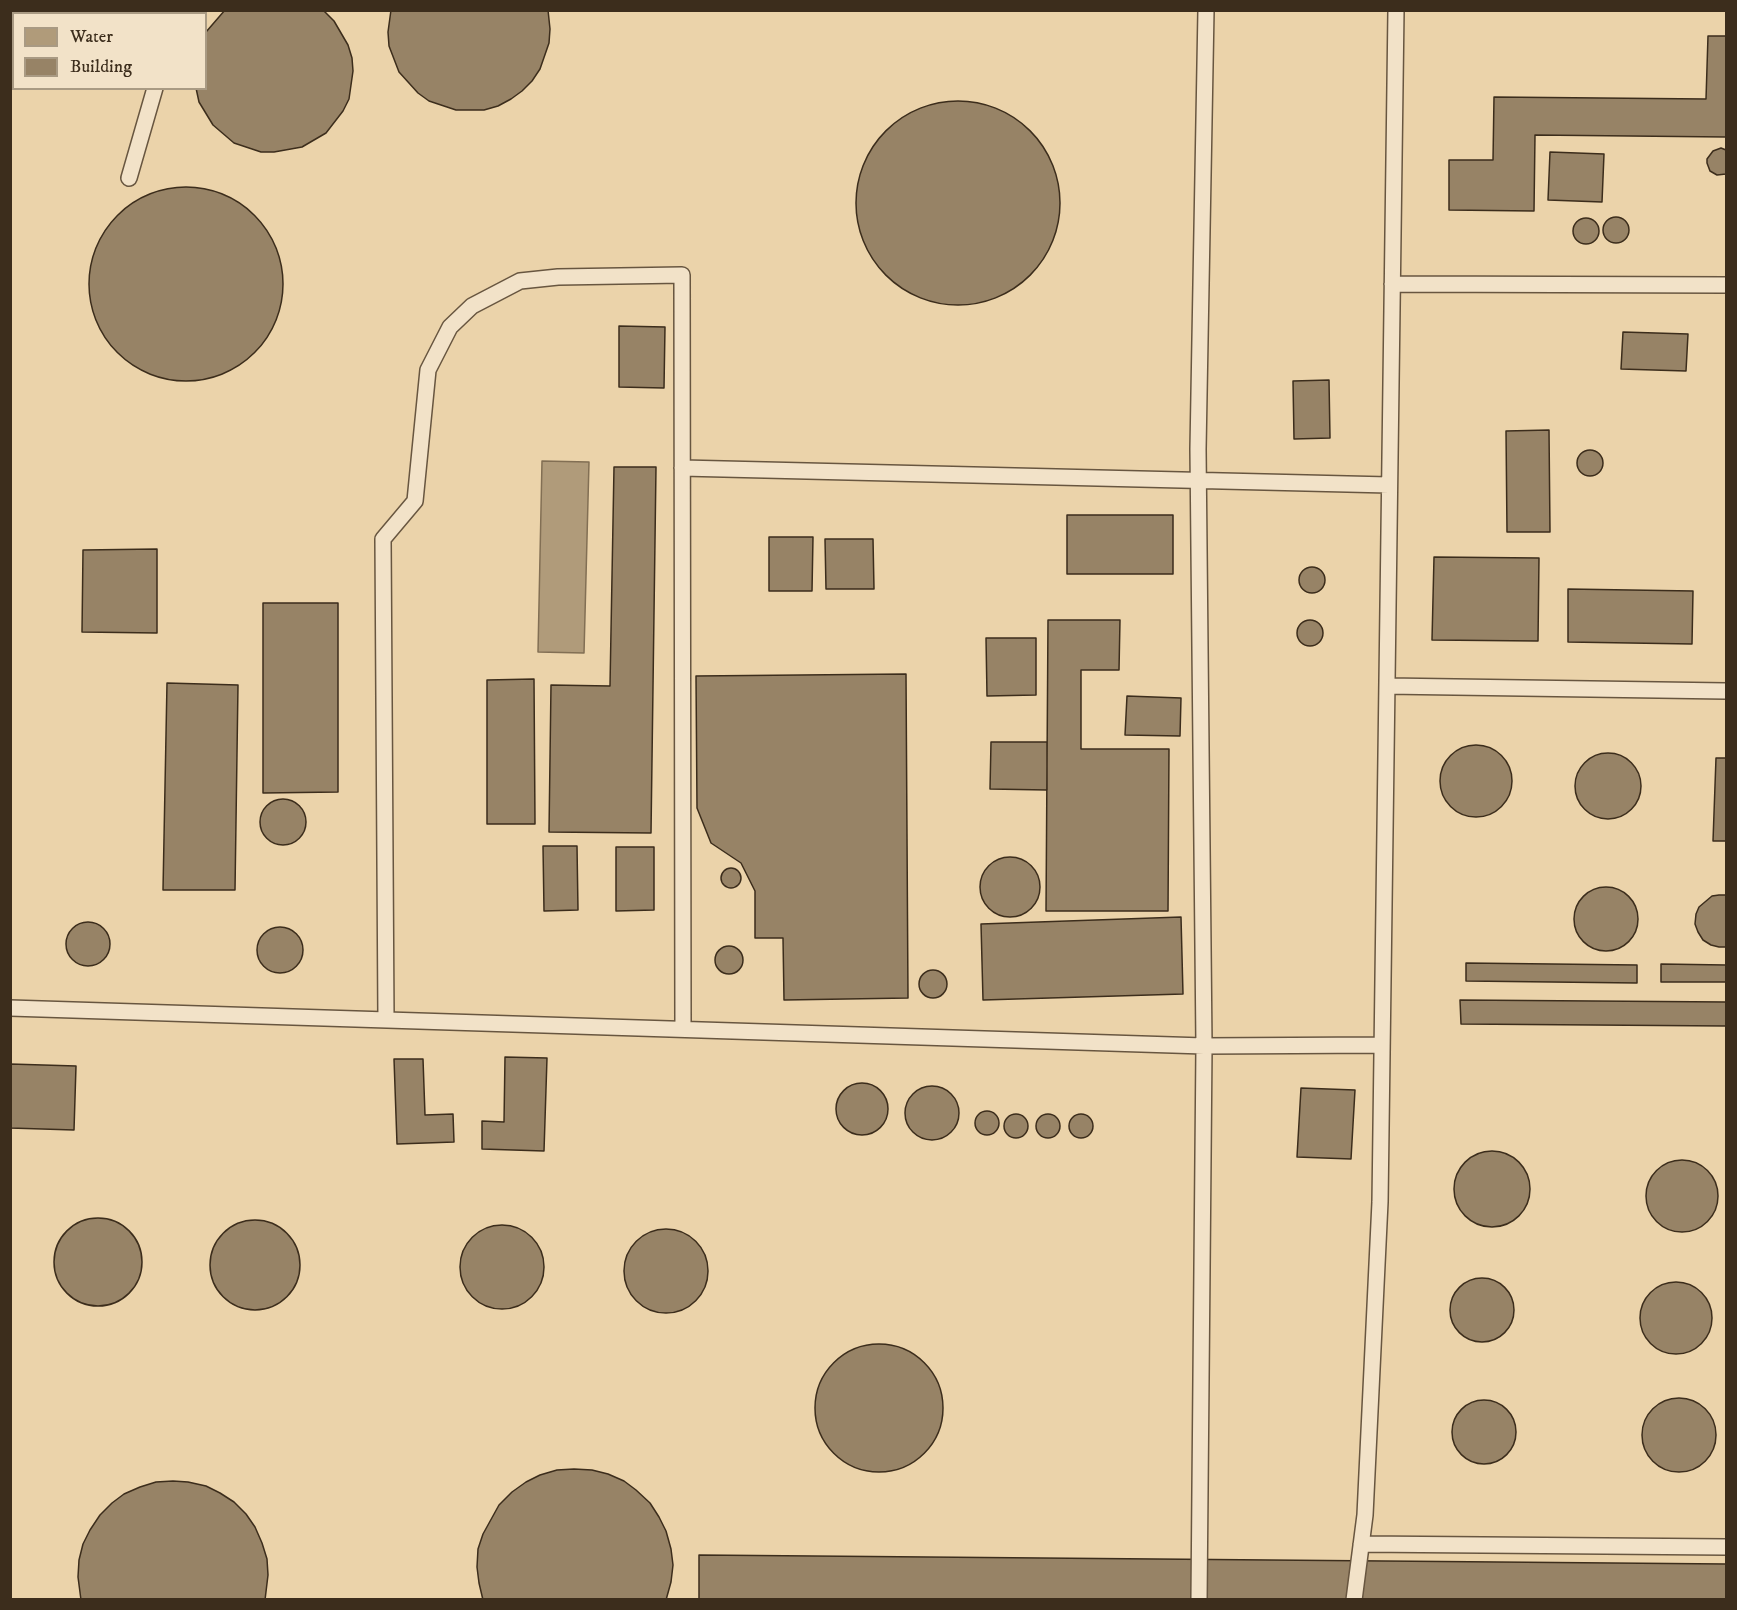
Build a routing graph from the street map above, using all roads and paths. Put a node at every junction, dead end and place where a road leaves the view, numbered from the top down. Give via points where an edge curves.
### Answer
1 (1206, 10) edge
2 (1395, 10) edge
3 (154, 90) edge
4 (129, 178) dead end
5 (1392, 285) junction
6 (1726, 285) edge
7 (682, 468) junction
8 (1198, 480) junction
9 (1389, 485) junction
10 (1387, 686) junction
11 (1726, 691) edge
12 (10, 1008) edge
13 (386, 1020) junction
14 (683, 1029) junction
15 (1382, 1045) junction
16 (1204, 1046) junction
17 (1361, 1544) junction
18 (1726, 1546) edge
19 (1199, 1599) edge
20 (1354, 1599) edge

1 - 8 lane
2 - 5 lane
3 - 4 lane
5 - 6 lane
5 - 9 lane
7 - 8 lane
7 - 13 lane via 682,275 520,281 472,306 450,327 428,370 415,501 383,539
7 - 14 lane
8 - 9 lane
8 - 16 lane
9 - 10 lane
10 - 11 lane
10 - 15 lane
12 - 13 lane
13 - 14 lane
14 - 16 lane
15 - 16 lane
15 - 17 lane via 1380,1202
16 - 19 lane
17 - 18 lane
17 - 20 lane

